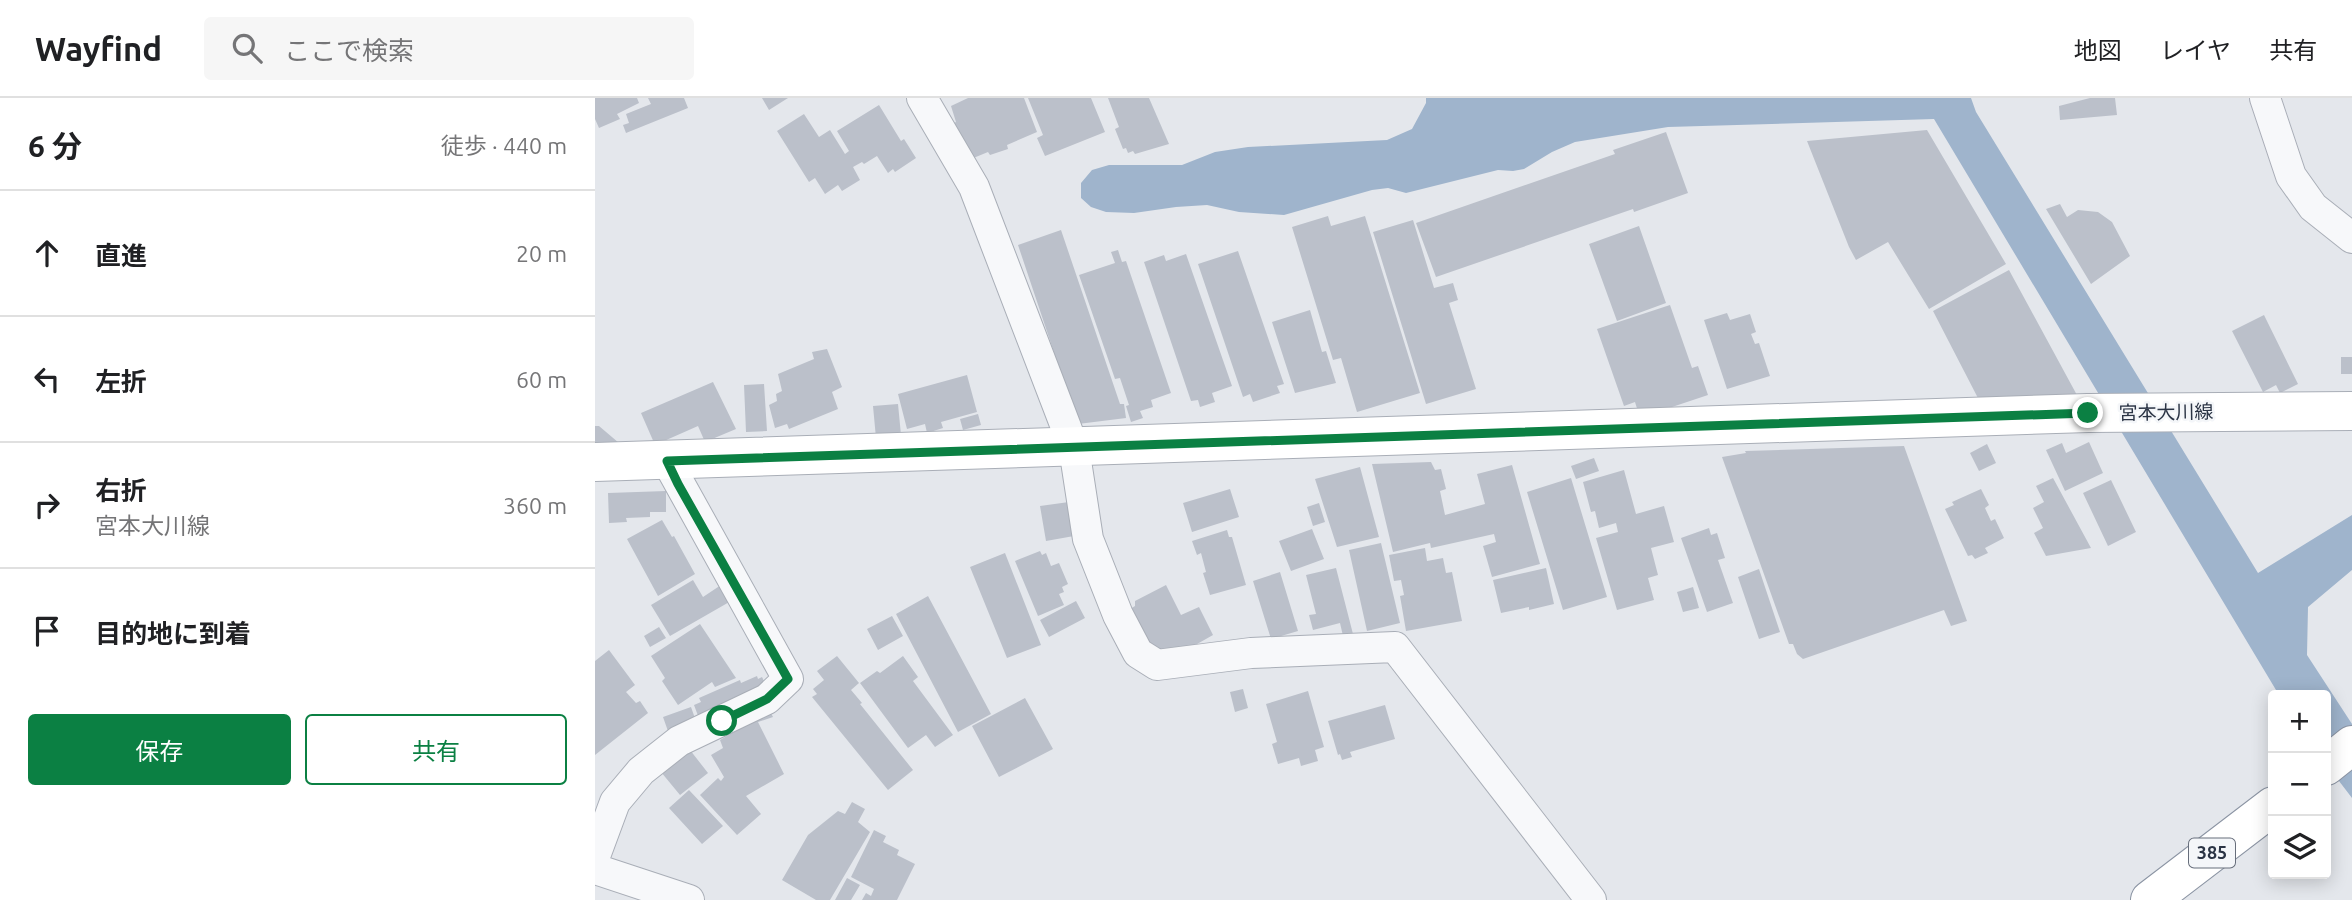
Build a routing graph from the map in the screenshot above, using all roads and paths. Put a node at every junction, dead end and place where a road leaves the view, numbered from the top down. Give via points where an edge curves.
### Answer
1 (922, 98) edge
2 (2265, 98) edge
3 (2352, 238) edge
4 (2352, 411) edge
5 (1074, 448) junction
6 (667, 461) junction
7 (595, 462) edge
8 (2352, 745) edge
9 (2331, 762) edge
10 (2268, 810) edge
11 (595, 856) edge
12 (595, 869) edge
13 (689, 900) edge
14 (1591, 900) edge
15 (2150, 900) edge

1 - 5 street via 974,187
2 - 3 street via 2291,176 2313,207
4 - 5 main road, 宮本大川線 via 2088,413
5 - 6 main road, 宮本大川線
5 - 14 street via 1088,539 1138,653 1157,665 1251,653 1395,647
6 - 7 main road, 宮本大川線
6 - 11 street via 788,679 767,699 679,741 641,771 615,802
8 - 9 main road
10 - 15 main road, 385
12 - 13 street

